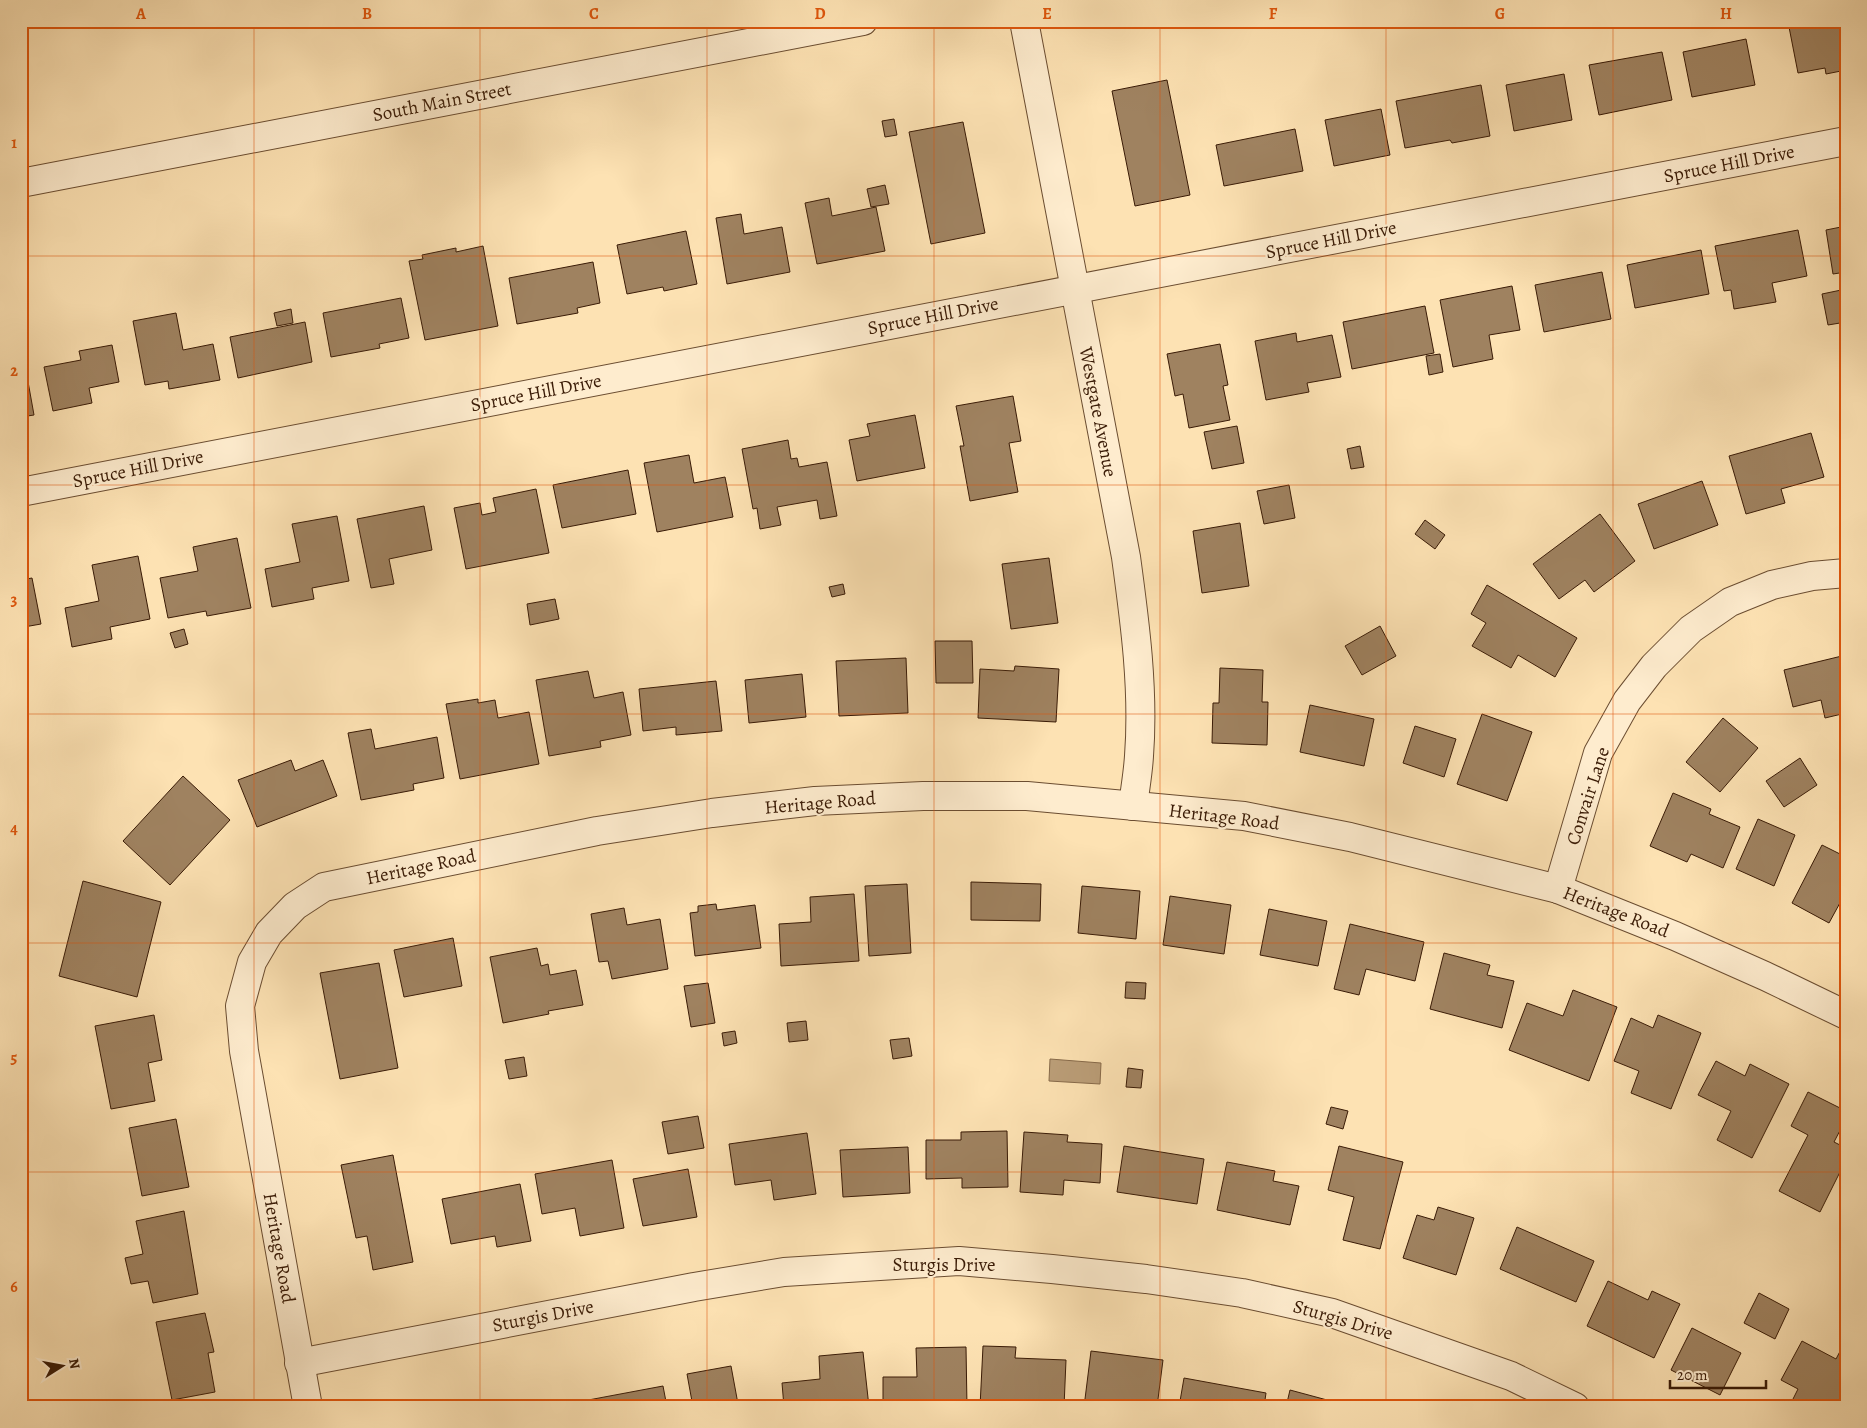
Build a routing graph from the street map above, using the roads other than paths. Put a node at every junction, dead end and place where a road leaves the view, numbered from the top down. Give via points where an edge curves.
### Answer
1 (863, 21) edge
2 (1024, 21) edge
3 (1846, 141) edge
4 (21, 183) edge
5 (1075, 289) junction
6 (21, 492) edge
7 (1846, 573) edge
8 (1133, 806) junction
9 (1558, 889) junction
10 (1846, 1015) edge
11 (299, 1363) junction
12 (308, 1407) edge
13 (1575, 1407) edge

1 - 4 street, South Main Street
2 - 5 street, Westgate Avenue
3 - 5 street, Spruce Hill Drive
5 - 6 street, Spruce Hill Drive
5 - 8 street, Westgate Avenue via 1126,557 1136,634 1140,690 1139,754
7 - 9 street, Convair Lane via 1772,585 1730,602 1691,629 1654,666 1627,701 1598,753
8 - 9 street, Heritage Road via 1244,816 1350,837
8 - 11 street, Heritage Road via 1027,796 923,796 815,801 712,813 597,831 324,888 295,906 269,933 252,962 240,1006 244,1051
9 - 10 street, Heritage Road via 1676,936
11 - 12 street, Heritage Road
11 - 13 street, Sturgis Drive via 784,1272 959,1261 1146,1279 1242,1293 1332,1313 1511,1376

